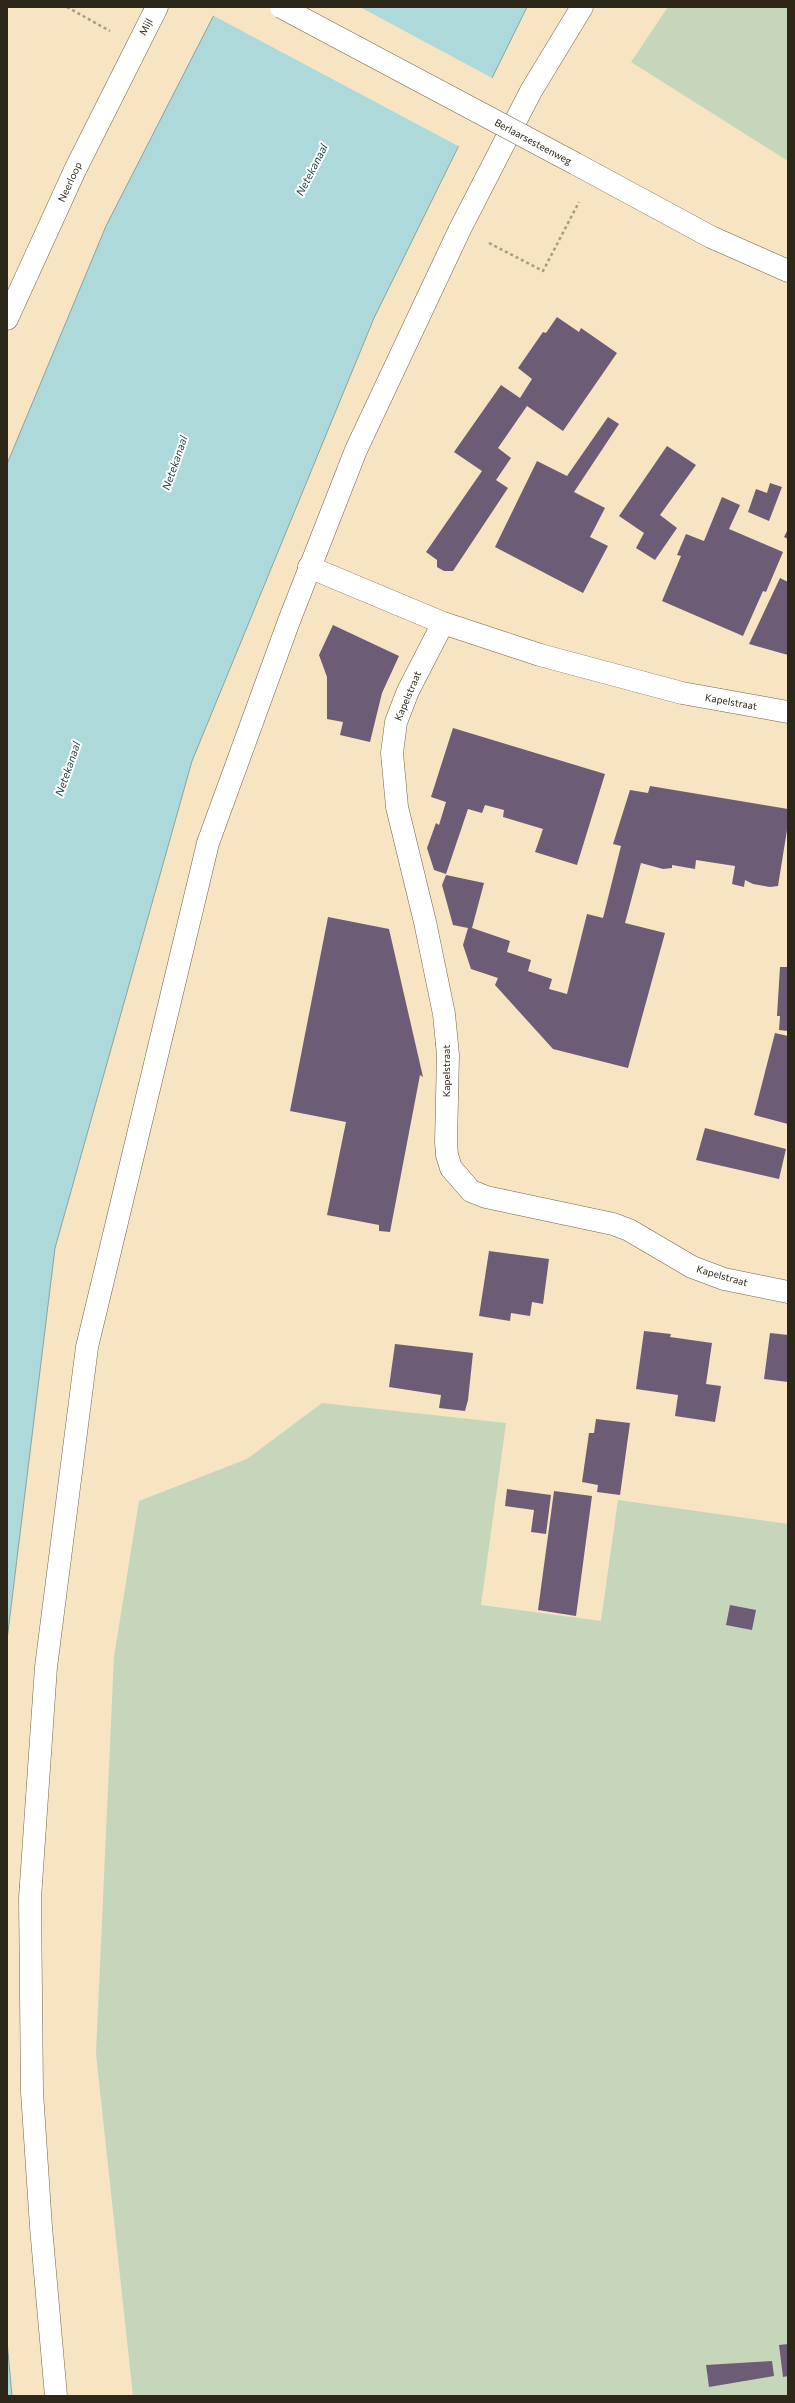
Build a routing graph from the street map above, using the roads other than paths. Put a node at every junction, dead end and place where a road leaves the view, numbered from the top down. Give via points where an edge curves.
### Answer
1 (157, 7) edge
2 (281, 7) edge
3 (582, 7) edge
4 (136, 46) joint
5 (788, 271) edge
6 (9, 310) edge
7 (309, 567) junction
8 (443, 623) junction
9 (788, 712) edge
10 (788, 1292) edge
11 (56, 2396) edge

1 - 4 street, Mijl
2 - 5 street, Berlaarsesteenweg, bridge via 711,237
3 - 7 street via 531,91 460,229 356,450
4 - 6 street, Neerloop
7 - 8 street, Kapelstraat
7 - 11 street via 208,843 87,1348 46,1667 30,1898 32,2092
8 - 9 street, Kapelstraat via 540,655 682,693
8 - 10 street, Kapelstraat via 408,691 396,722 392,753 397,807 444,1014 448,1055 446,1142 451,1168 471,1191 486,1197 613,1224 629,1230 692,1267 724,1279

